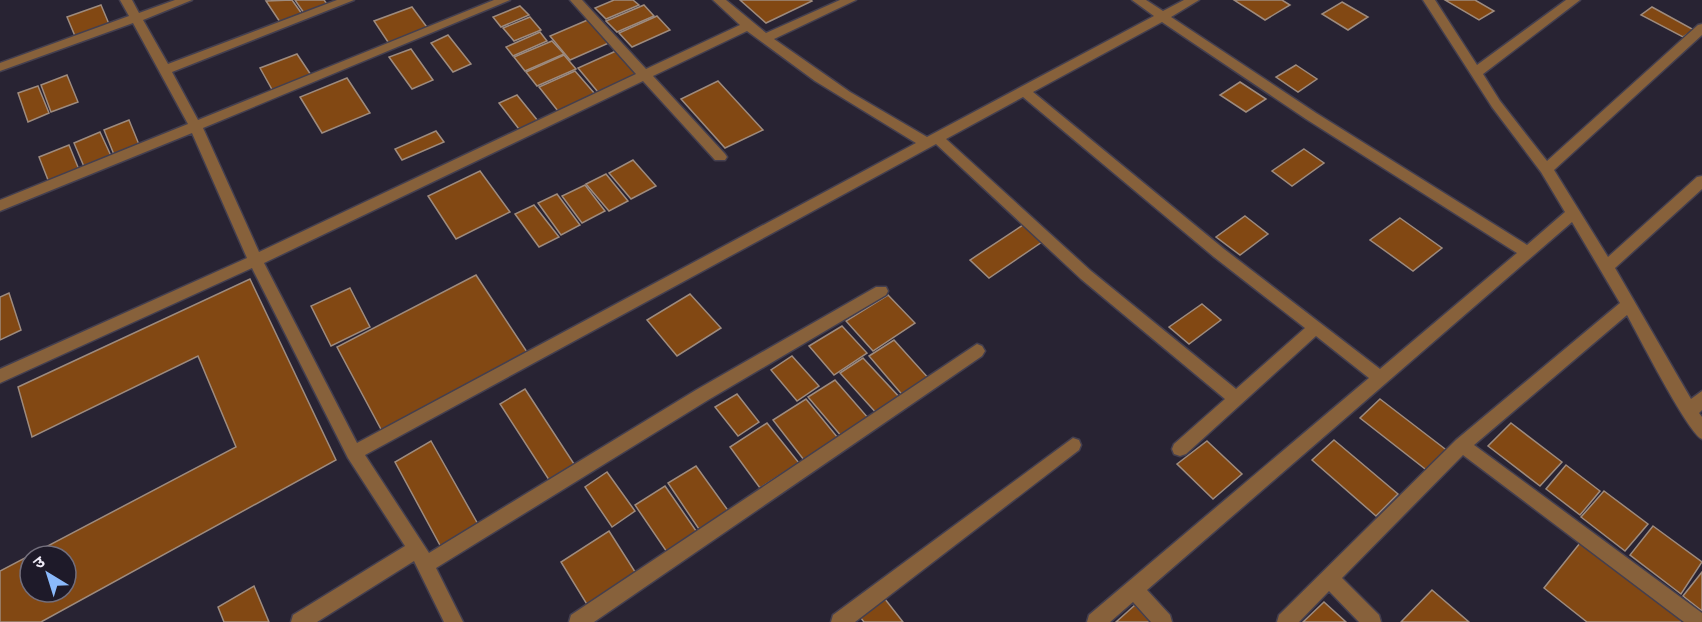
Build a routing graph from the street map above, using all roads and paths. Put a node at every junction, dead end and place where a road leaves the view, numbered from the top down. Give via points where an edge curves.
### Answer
1 (126, 0) edge
2 (186, 0) edge
3 (348, 0) edge
4 (504, 0) edge
5 (576, 0) edge
6 (719, 0) edge
7 (850, 0) edge
8 (1138, 0) edge
9 (1193, 0) edge
10 (1429, 0) edge
11 (1574, 0) edge
12 (1163, 16) junction
13 (136, 18) junction
14 (747, 26) junction
15 (1702, 28) edge
16 (764, 39) junction
17 (0, 67) edge
18 (165, 70) junction
19 (1475, 73) junction
20 (645, 75) junction
21 (1024, 92) junction
22 (196, 127) junction
23 (933, 142) junction
24 (720, 157) dead end
25 (1546, 169) junction
26 (1702, 181) edge
27 (0, 206) edge
28 (1572, 214) junction
29 (1527, 252) junction
30 (256, 260) junction
31 (1607, 267) junction
32 (881, 291) dead end
33 (1628, 304) junction
34 (1316, 327) junction
35 (977, 351) dead end
36 (0, 376) edge
37 (1381, 378) junction
38 (1702, 398) edge
39 (1236, 399) junction
40 (1689, 413) junction
41 (1702, 432) edge
42 (1073, 445) dead end
43 (1462, 446) junction
44 (1180, 449) dead end
45 (354, 453) junction
46 (421, 558) junction
47 (1329, 578) junction
48 (1134, 590) junction
49 (300, 622) edge
50 (454, 622) edge
51 (578, 622) edge
52 (840, 622) edge
53 (1096, 622) edge
54 (1162, 622) edge
55 (1286, 622) edge
56 (1372, 622) edge
57 (1699, 622) edge

1 - 13 street
2 - 13 street
3 - 18 street
4 - 22 street
5 - 20 street
6 - 14 street
7 - 16 street
8 - 12 street
9 - 12 street
10 - 19 street
11 - 19 street
12 - 21 street
12 - 29 street via 1311,116
13 - 17 street
13 - 18 street
14 - 16 street
14 - 20 street
15 - 25 street
16 - 23 street via 838,91
18 - 22 street
19 - 25 street
20 - 24 street
20 - 30 street
21 - 23 street
21 - 34 street via 1219,253
22 - 27 street
22 - 30 street
23 - 39 street
23 - 45 street via 774,223
25 - 28 street
26 - 31 street
28 - 29 street
28 - 31 street
29 - 37 street
30 - 36 street
30 - 45 street
31 - 33 street
32 - 46 street
33 - 40 street
33 - 43 street
34 - 37 street
34 - 39 street
35 - 51 street
37 - 48 street
38 - 40 street
39 - 44 street
40 - 41 street
42 - 52 street
43 - 47 street
43 - 57 street
45 - 46 street
46 - 49 street
46 - 50 street
47 - 55 street
47 - 56 street
48 - 53 street
48 - 54 street

